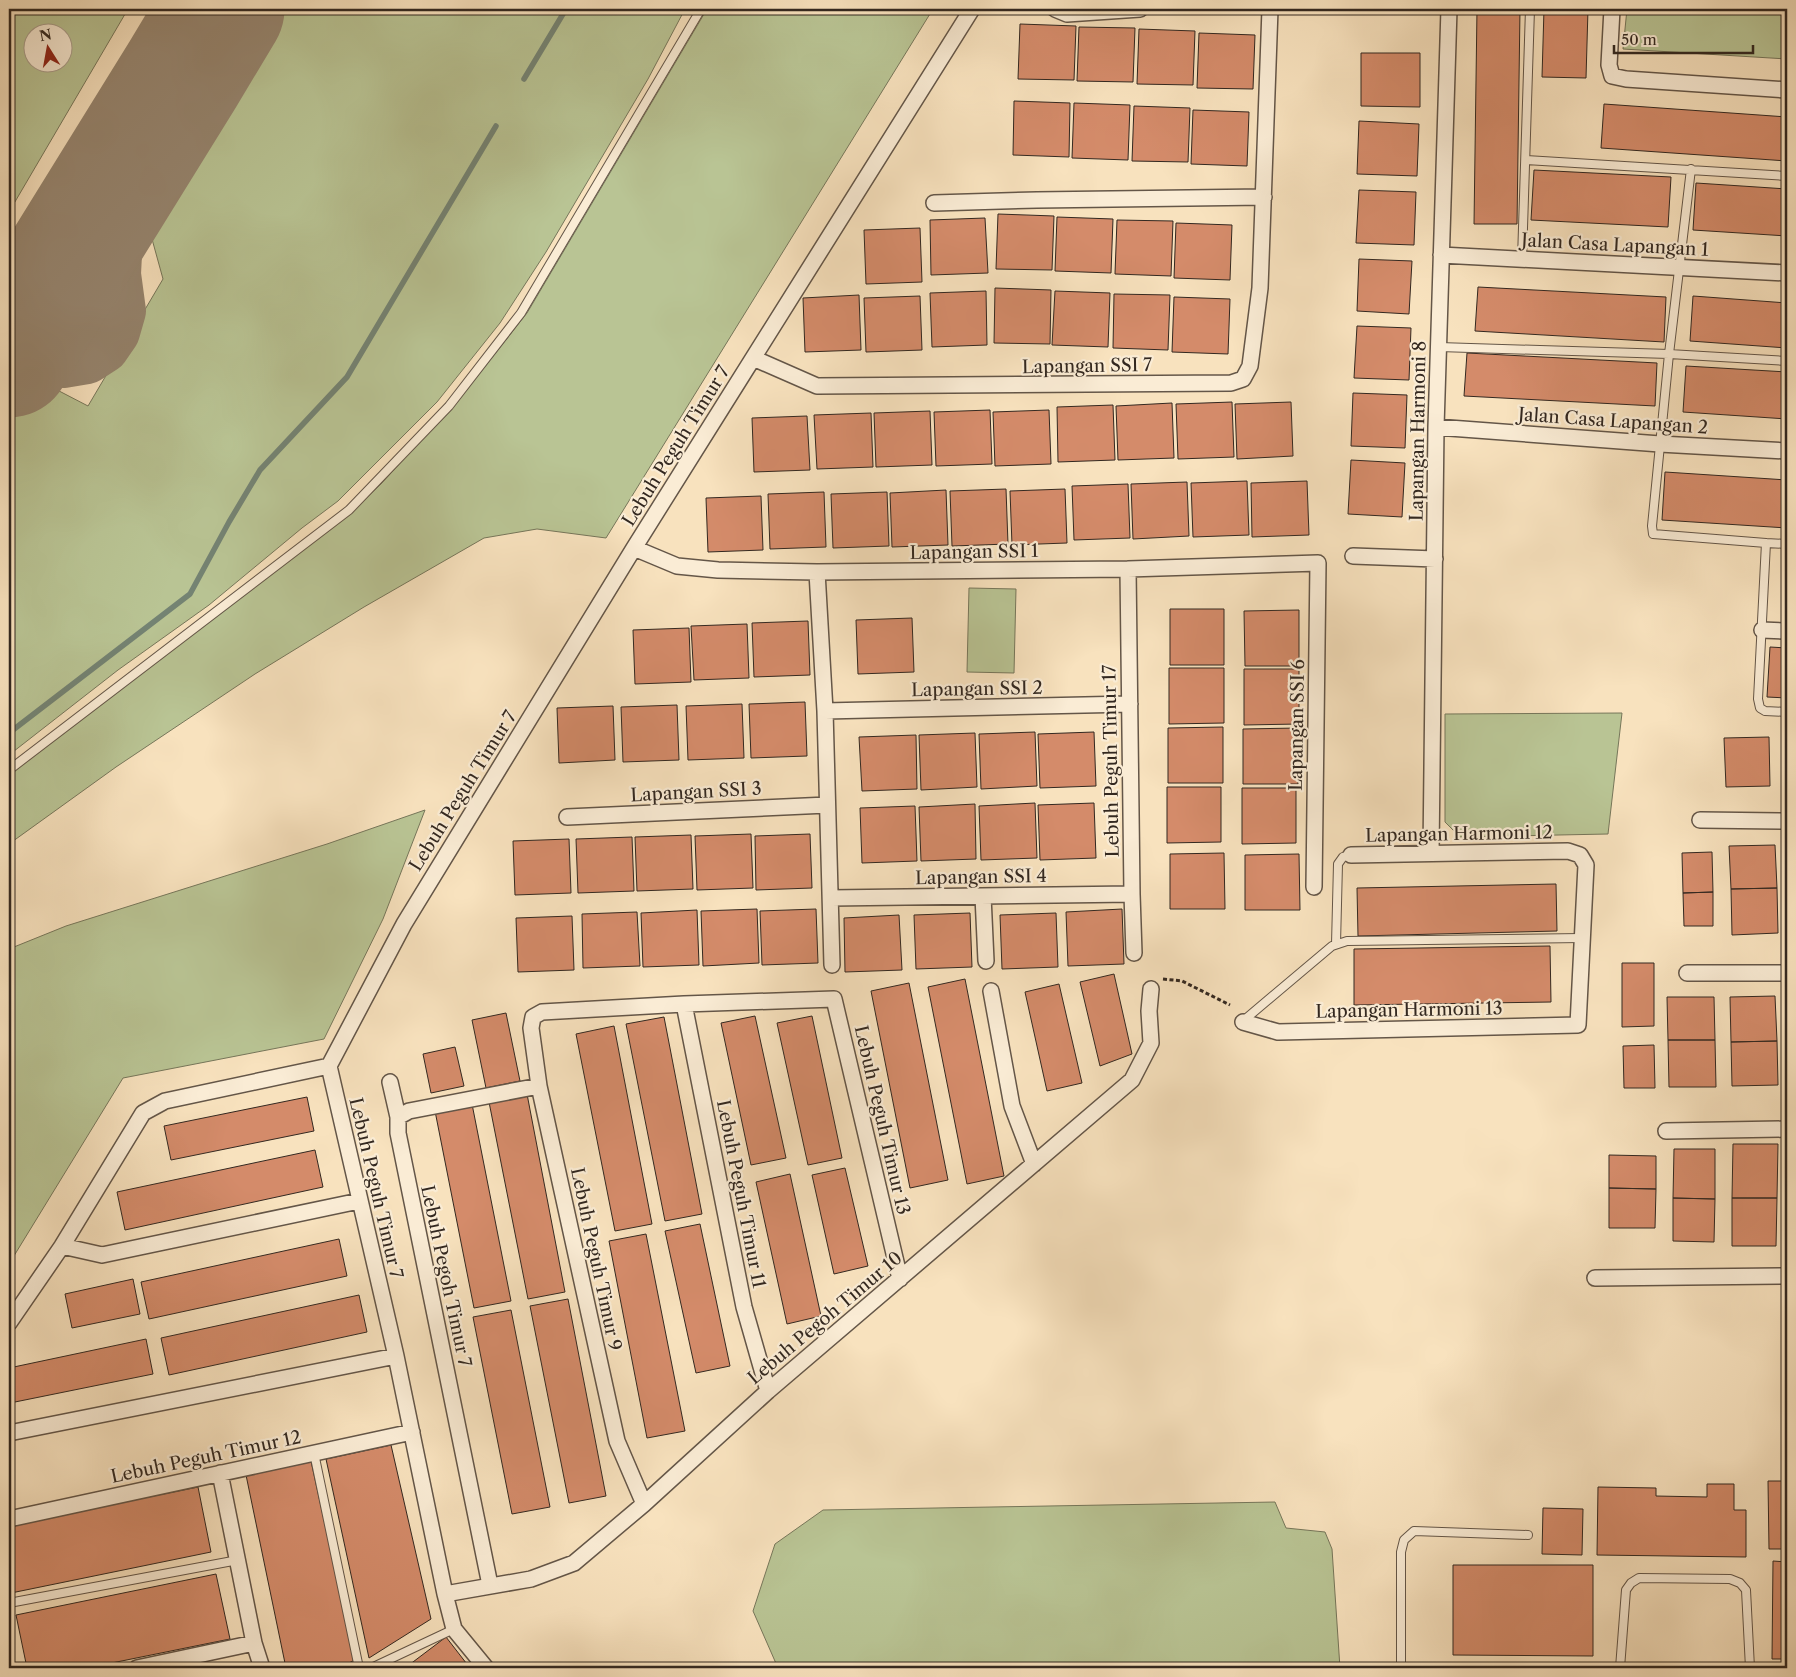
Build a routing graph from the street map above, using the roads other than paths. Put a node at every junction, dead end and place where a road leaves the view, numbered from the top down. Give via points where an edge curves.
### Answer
1 (701, 9) edge
2 (972, 9) edge
3 (1055, 9) edge
4 (1140, 9) edge
5 (1270, 9) edge
6 (1449, 9) edge
7 (1530, 9) edge
8 (1612, 9) edge
9 (1787, 90) edge
10 (1526, 160) junction
11 (1691, 169) junction
12 (1787, 176) edge
13 (1264, 197) junction
14 (934, 203) dead end
15 (1442, 255) junction
16 (1522, 259) junction
17 (1679, 267) junction
18 (1787, 273) edge
19 (1439, 347) junction
20 (1669, 354) junction
21 (753, 358) junction
22 (1787, 361) edge
23 (1436, 427) junction
24 (1660, 444) junction
25 (1787, 451) edge
26 (1766, 543) junction
27 (1787, 544) edge
28 (634, 548) junction
29 (1353, 556) dead end
30 (1435, 559) junction
31 (1318, 563) joint
32 (1128, 569) junction
33 (817, 572) junction
34 (1762, 630) junction
35 (1787, 631) edge
36 (1130, 704) junction
37 (825, 711) junction
38 (1787, 712) edge
39 (9, 770) edge
40 (827, 805) junction
41 (567, 817) dead end
42 (1700, 820) dead end
43 (1787, 821) edge
44 (1432, 853) junction
45 (1351, 855) joint
46 (1314, 887) dead end
47 (1132, 894) junction
48 (983, 896) junction
49 (831, 898) junction
50 (1582, 938) junction
51 (1336, 944) junction
52 (1134, 953) dead end
53 (986, 961) dead end
54 (832, 965) dead end
55 (1687, 973) dead end
56 (1787, 973) edge
57 (1151, 989) road end
58 (991, 991) dead end
59 (684, 1004) junction
60 (1243, 1022) joint
61 (329, 1066) junction
62 (390, 1082) dead end
63 (539, 1086) junction
64 (398, 1117) junction
65 (1787, 1129) edge
66 (1666, 1131) dead end
67 (1034, 1164) junction
68 (359, 1201) junction
69 (62, 1246) junction
70 (1787, 1276) edge
71 (1595, 1278) dead end
72 (900, 1279) junction
73 (9, 1323) edge
74 (396, 1356) junction
75 (768, 1391) junction
76 (412, 1432) junction
77 (9, 1433) edge
78 (314, 1453) junction
79 (220, 1473) junction
80 (644, 1504) junction
81 (9, 1519) edge
82 (1528, 1535) dead end
83 (238, 1560) junction
84 (490, 1585) junction
85 (445, 1594) junction
86 (9, 1603) edge
87 (454, 1629) junction
88 (254, 1643) junction
89 (137, 1668) edge
90 (262, 1668) edge
91 (359, 1668) edge
92 (371, 1668) edge
93 (486, 1668) edge
94 (1404, 1668) edge
95 (1620, 1668) edge
96 (1750, 1668) edge

1 - 39 lane via 521,313 449,406 349,510
2 - 21 street, Lebuh Peguh Timur 7
3 - 4 street via 1067,14
5 - 13 street, Lapangan SSI 7
6 - 15 street, Lapangan Harmoni 8
7 - 10 lane
8 - 9 street via 1609,64 1612,76
10 - 11 lane
10 - 16 lane
11 - 12 lane
11 - 17 lane
13 - 14 street
13 - 21 street, Lapangan SSI 7 via 1260,288 1250,366 1243,379 1231,383 817,386
15 - 16 street, Jalan Casa Lapangan 1
15 - 19 street, Lapangan Harmoni 8
16 - 17 street, Jalan Casa Lapangan 1
17 - 18 street, Jalan Casa Lapangan 1
17 - 20 lane
19 - 20 lane
19 - 23 street, Lapangan Harmoni 8
20 - 22 lane
20 - 24 lane
21 - 28 street, Lebuh Peguh Timur 7
23 - 24 street, Jalan Casa Lapangan 2
23 - 30 street, Lapangan Harmoni 8
24 - 25 street, Jalan Casa Lapangan 2
24 - 26 lane via 1653,534
26 - 27 lane
26 - 34 lane
28 - 33 street, Lapangan SSI 1 via 677,566
28 - 61 street, Lebuh Peguh Timur 7 via 404,924
29 - 30 street
30 - 44 street, Lapangan Harmoni 8
31 - 32 street, Lapangan SSI 1
31 - 46 street, Lapangan SSI 6
32 - 33 street, Lapangan SSI 1
32 - 36 street, Lebuh Peguh Timur 17
33 - 37 street
34 - 35 street
34 - 38 lane via 1760,708
36 - 37 street, Lapangan SSI 2
36 - 47 street, Lebuh Peguh Timur 17
37 - 40 street
40 - 41 street, Lapangan SSI 3
40 - 49 street
42 - 43 street
44 - 45 street, Lapangan Harmoni 12
44 - 50 street, Lapangan Harmoni 12 via 1568,851 1580,855 1586,865
45 - 51 lane via 1338,864
47 - 48 street, Lapangan SSI 4
47 - 52 street, Lebuh Peguh Timur 17
48 - 49 street, Lapangan SSI 4
48 - 53 street
49 - 54 street
50 - 51 lane via 1347,941
50 - 60 street, Lapangan Harmoni 13 via 1578,1025 1278,1032
51 - 60 lane
55 - 56 street
57 - 67 street, Lebuh Pegoh Timur 10 via 1151,1042 1132,1080
58 - 67 street via 1012,1106
59 - 63 street, Lebuh Peguh Timur 9 via 542,1012 534,1017 530,1028
59 - 72 street, Lebuh Peguh Timur 13 via 834,1000
59 - 75 street, Lebuh Peguh Timur 11 via 740,1288
61 - 68 street, Lebuh Peguh Timur 7
61 - 69 street via 153,1106 144,1113
62 - 64 street, Lebuh Pegoh Timur 7
63 - 64 street via 409,1111
63 - 80 street, Lebuh Peguh Timur 9 via 617,1441
64 - 84 street, Lebuh Pegoh Timur 7 via 398,1134
65 - 66 street
67 - 72 street, Lebuh Pegoh Timur 10
68 - 69 street via 102,1255
68 - 74 street, Lebuh Peguh Timur 7
69 - 73 street
70 - 71 street
72 - 75 street, Lebuh Pegoh Timur 10
74 - 76 street, Lebuh Peguh Timur 7
74 - 77 street
75 - 80 street, Lebuh Pegoh Timur 10
76 - 78 street, Lebuh Peguh Timur 12
76 - 85 street, Lebuh Peguh Timur 7
78 - 79 street, Lebuh Peguh Timur 12
78 - 91 lane
79 - 81 street, Lebuh Peguh Timur 12
79 - 83 street
80 - 84 street, Lebuh Pegoh Timur 10 via 574,1563 532,1579
82 - 94 lane via 1414,1531 1404,1540 1401,1552 1401,1663
83 - 86 lane
83 - 88 street
84 - 85 street, Lebuh Pegoh Timur 10
85 - 87 street, Lebuh Peguh Timur 7
87 - 92 lane
87 - 93 street, Lebuh Peguh Timur 7
88 - 89 street
88 - 90 street
95 - 96 lane via 1626,1590 1639,1578 1730,1579 1740,1583 1746,1590

